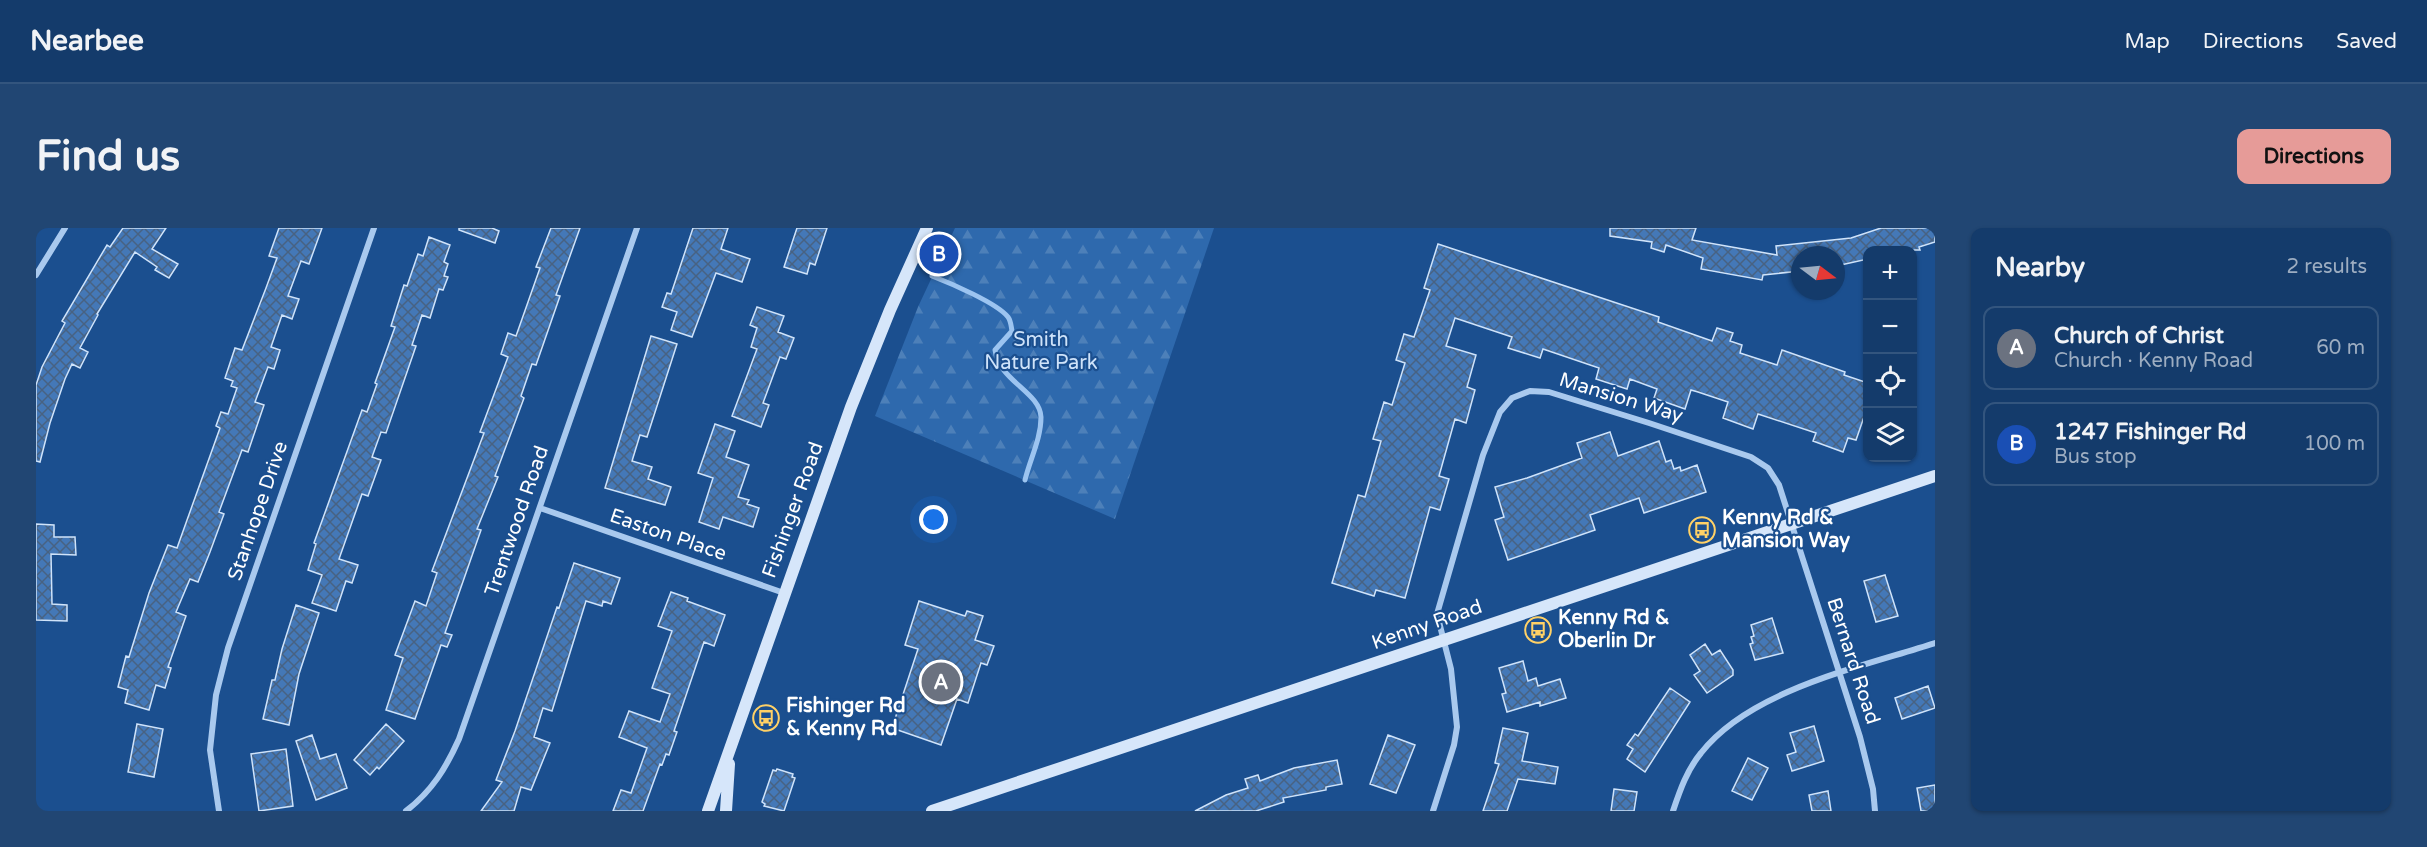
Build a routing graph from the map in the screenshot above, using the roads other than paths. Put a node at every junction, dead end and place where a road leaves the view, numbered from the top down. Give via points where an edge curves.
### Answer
1 (65, 228) edge
2 (374, 228) edge
3 (637, 228) edge
4 (927, 228) edge
5 (36, 275) edge
6 (1935, 476) edge
7 (540, 508) junction
8 (1791, 523) junction
9 (784, 593) junction
10 (1443, 640) junction
11 (1935, 644) edge
12 (1840, 674) junction
13 (730, 747) junction
14 (219, 811) edge
15 (406, 811) edge
16 (708, 811) edge
17 (726, 811) edge
18 (932, 811) edge
19 (1433, 811) edge
20 (1673, 811) edge
21 (1875, 811) edge

1 - 5 street
2 - 14 street, Stanhope Drive via 228,648 216,695 210,750
3 - 7 street, Trentwood Road
4 - 9 main road, Fishinger Road via 851,407
6 - 8 main road, Kenny Road
7 - 9 street, Easton Place
7 - 15 street, Trentwood Road via 448,765 434,785
8 - 10 main road, Kenny Road
8 - 10 street, Mansion Way via 1779,485 1768,468 1751,457 1549,392 1530,391 1512,398 1500,412 1483,455 1437,614
8 - 12 street, Bernard Road
9 - 13 main road, Fishinger Road
10 - 18 main road, Kenny Road
10 - 19 street, Mansion Way via 1451,669 1457,727
11 - 12 street
12 - 20 street via 1796,688 1727,727 1688,771
12 - 21 street, Bernard Road via 1860,737
13 - 16 main road, Fishinger Road
13 - 17 main road

